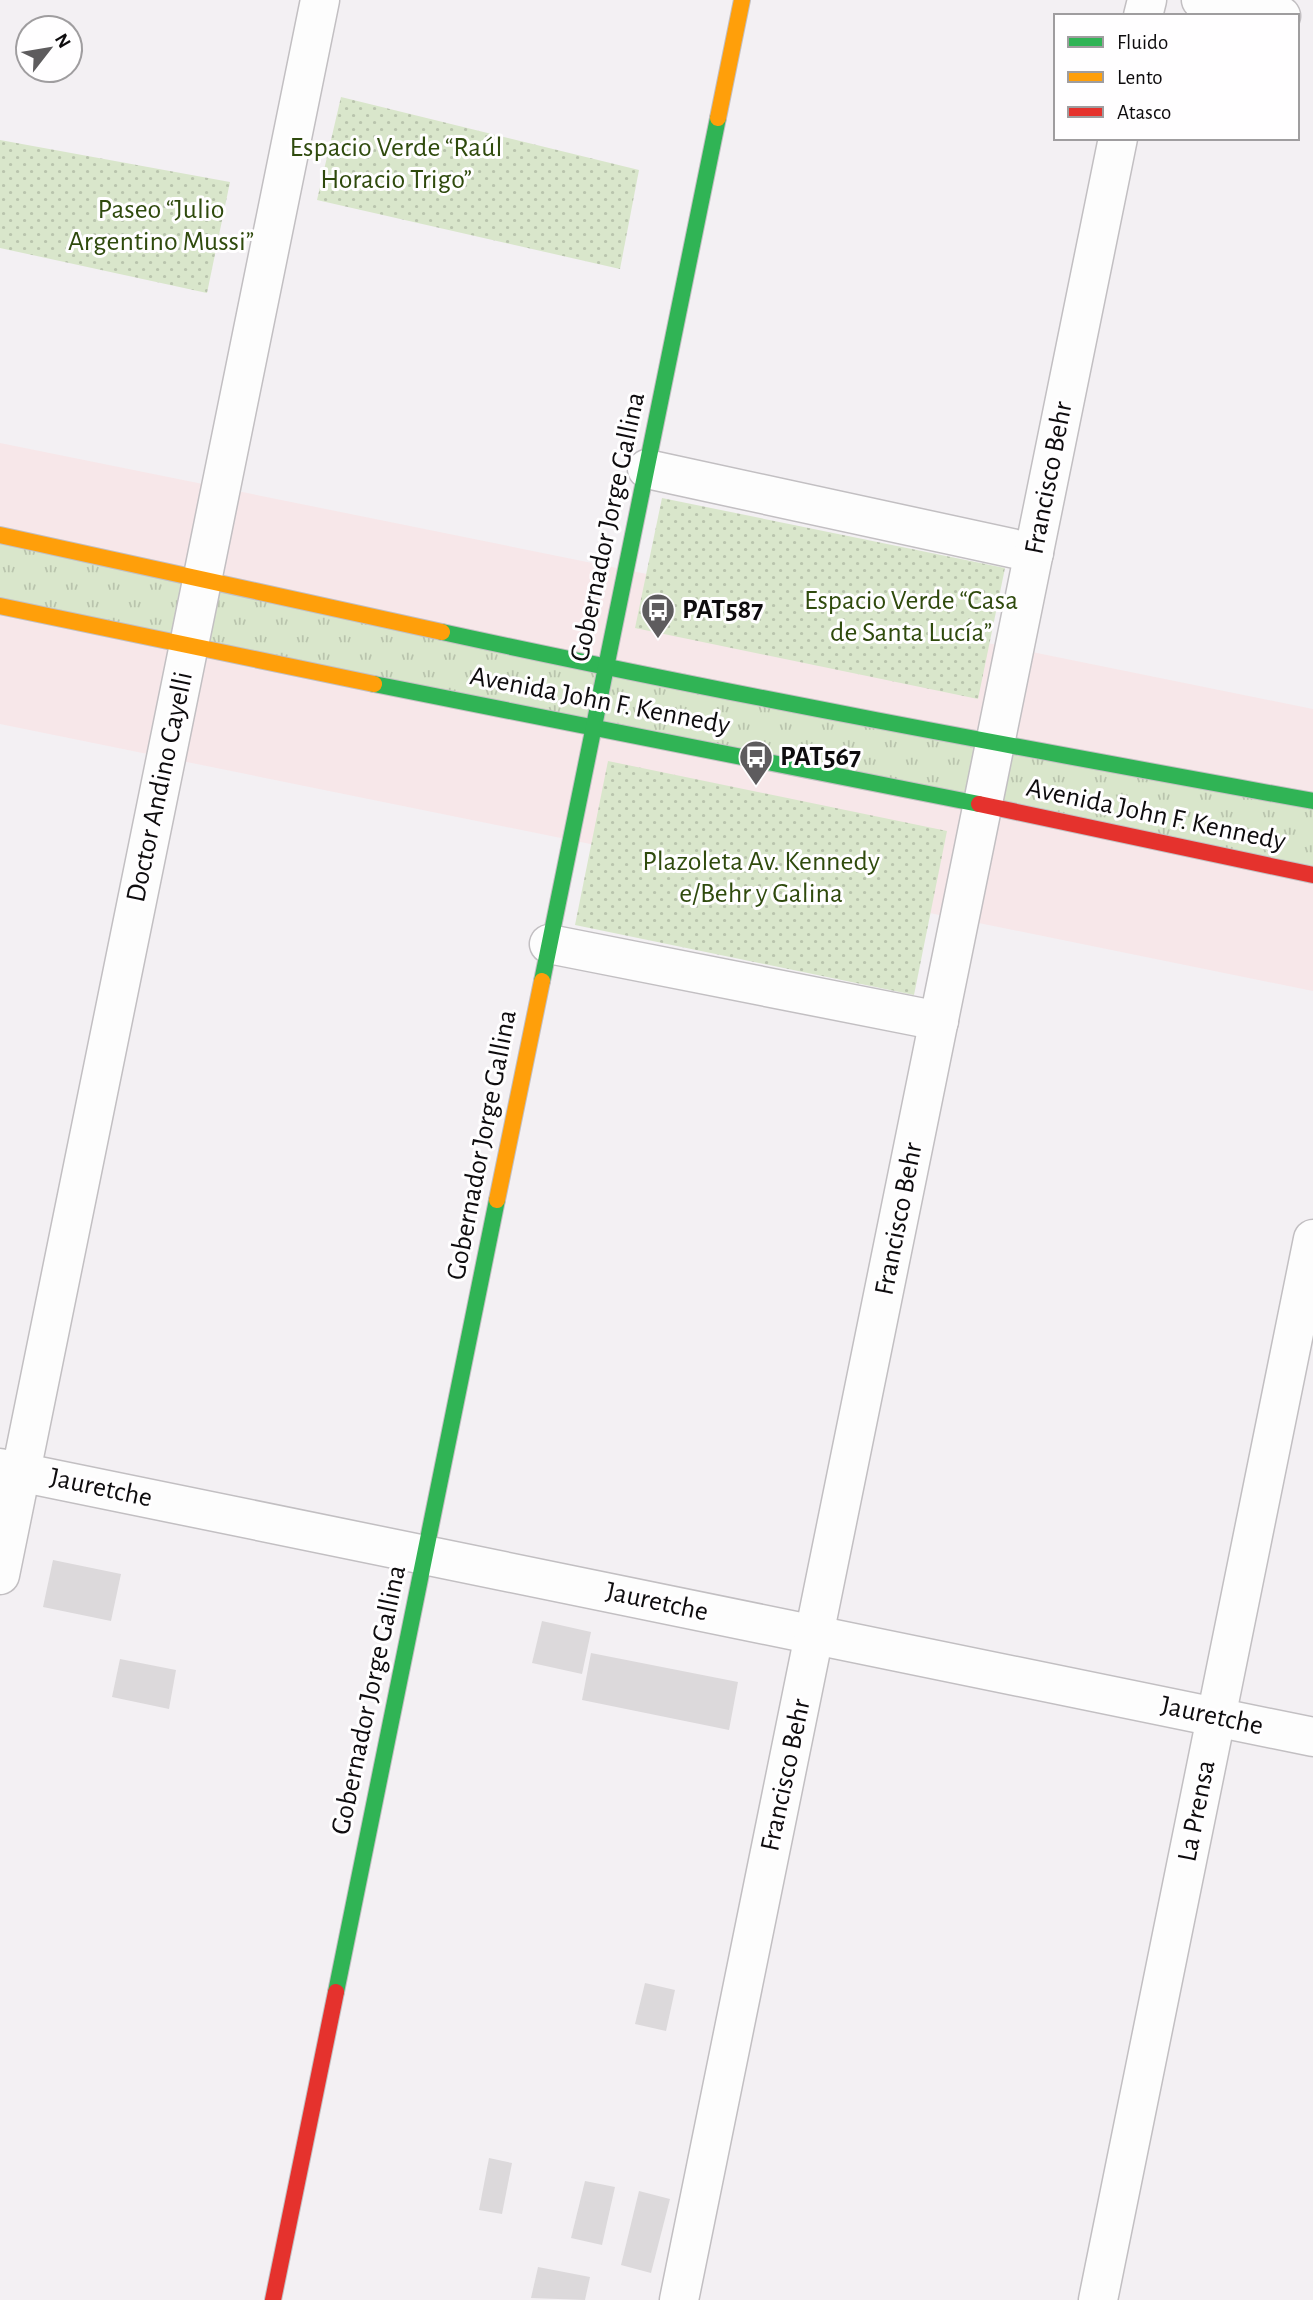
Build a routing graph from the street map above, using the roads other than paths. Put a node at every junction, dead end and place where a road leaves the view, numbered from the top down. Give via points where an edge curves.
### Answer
1 (320, 0) edge
2 (742, 0) edge
3 (1201, 0) edge
4 (1271, 14) edge
5 (1118, 140) edge
6 (647, 469) junction
7 (0, 535) edge
8 (1034, 553) junction
9 (202, 580) junction
10 (0, 606) edge
11 (189, 647) junction
12 (606, 668) junction
13 (594, 726) junction
14 (995, 743) junction
15 (1313, 801) edge
16 (983, 805) junction
17 (1313, 875) edge
18 (549, 944) junction
19 (939, 1021) junction
20 (1313, 1239) edge
21 (10, 1470) edge
22 (425, 1555) junction
23 (0, 1575) edge
24 (814, 1634) junction
25 (1216, 1717) junction
26 (1313, 1737) edge
27 (273, 2300) edge
28 (679, 2300) edge
29 (1098, 2300) edge

1 - 9 street, Doctor Andino Cayelli
2 - 6 main road, Gobernador Jorge Gallina
3 - 4 street
5 - 8 street, Francisco Behr
6 - 8 street
6 - 12 main road, Gobernador Jorge Gallina
7 - 9 main road, Avenida John F. Kennedy
8 - 14 street, Francisco Behr
9 - 11 street, Doctor Andino Cayelli
9 - 12 main road, Avenida John F. Kennedy
10 - 11 main road, Avenida John F. Kennedy
11 - 13 main road, Avenida John F. Kennedy
11 - 21 street, Doctor Andino Cayelli
12 - 13 main road, Gobernador Jorge Gallina
12 - 14 main road, Avenida John F. Kennedy
13 - 16 main road, Avenida John F. Kennedy
13 - 18 main road, Gobernador Jorge Gallina
14 - 15 main road, Avenida John F. Kennedy
14 - 16 street, Francisco Behr
16 - 17 main road, Avenida John F. Kennedy
16 - 19 street, Francisco Behr
18 - 19 street
18 - 22 main road, Gobernador Jorge Gallina
19 - 24 street, Francisco Behr
20 - 25 street, La Prensa
21 - 22 street, Jauretche
21 - 23 street, Doctor Andino Cayelli
22 - 24 street, Jauretche
22 - 27 main road, Gobernador Jorge Gallina
24 - 25 street, Jauretche
24 - 28 street, Francisco Behr
25 - 26 street, Jauretche
25 - 29 street, La Prensa

